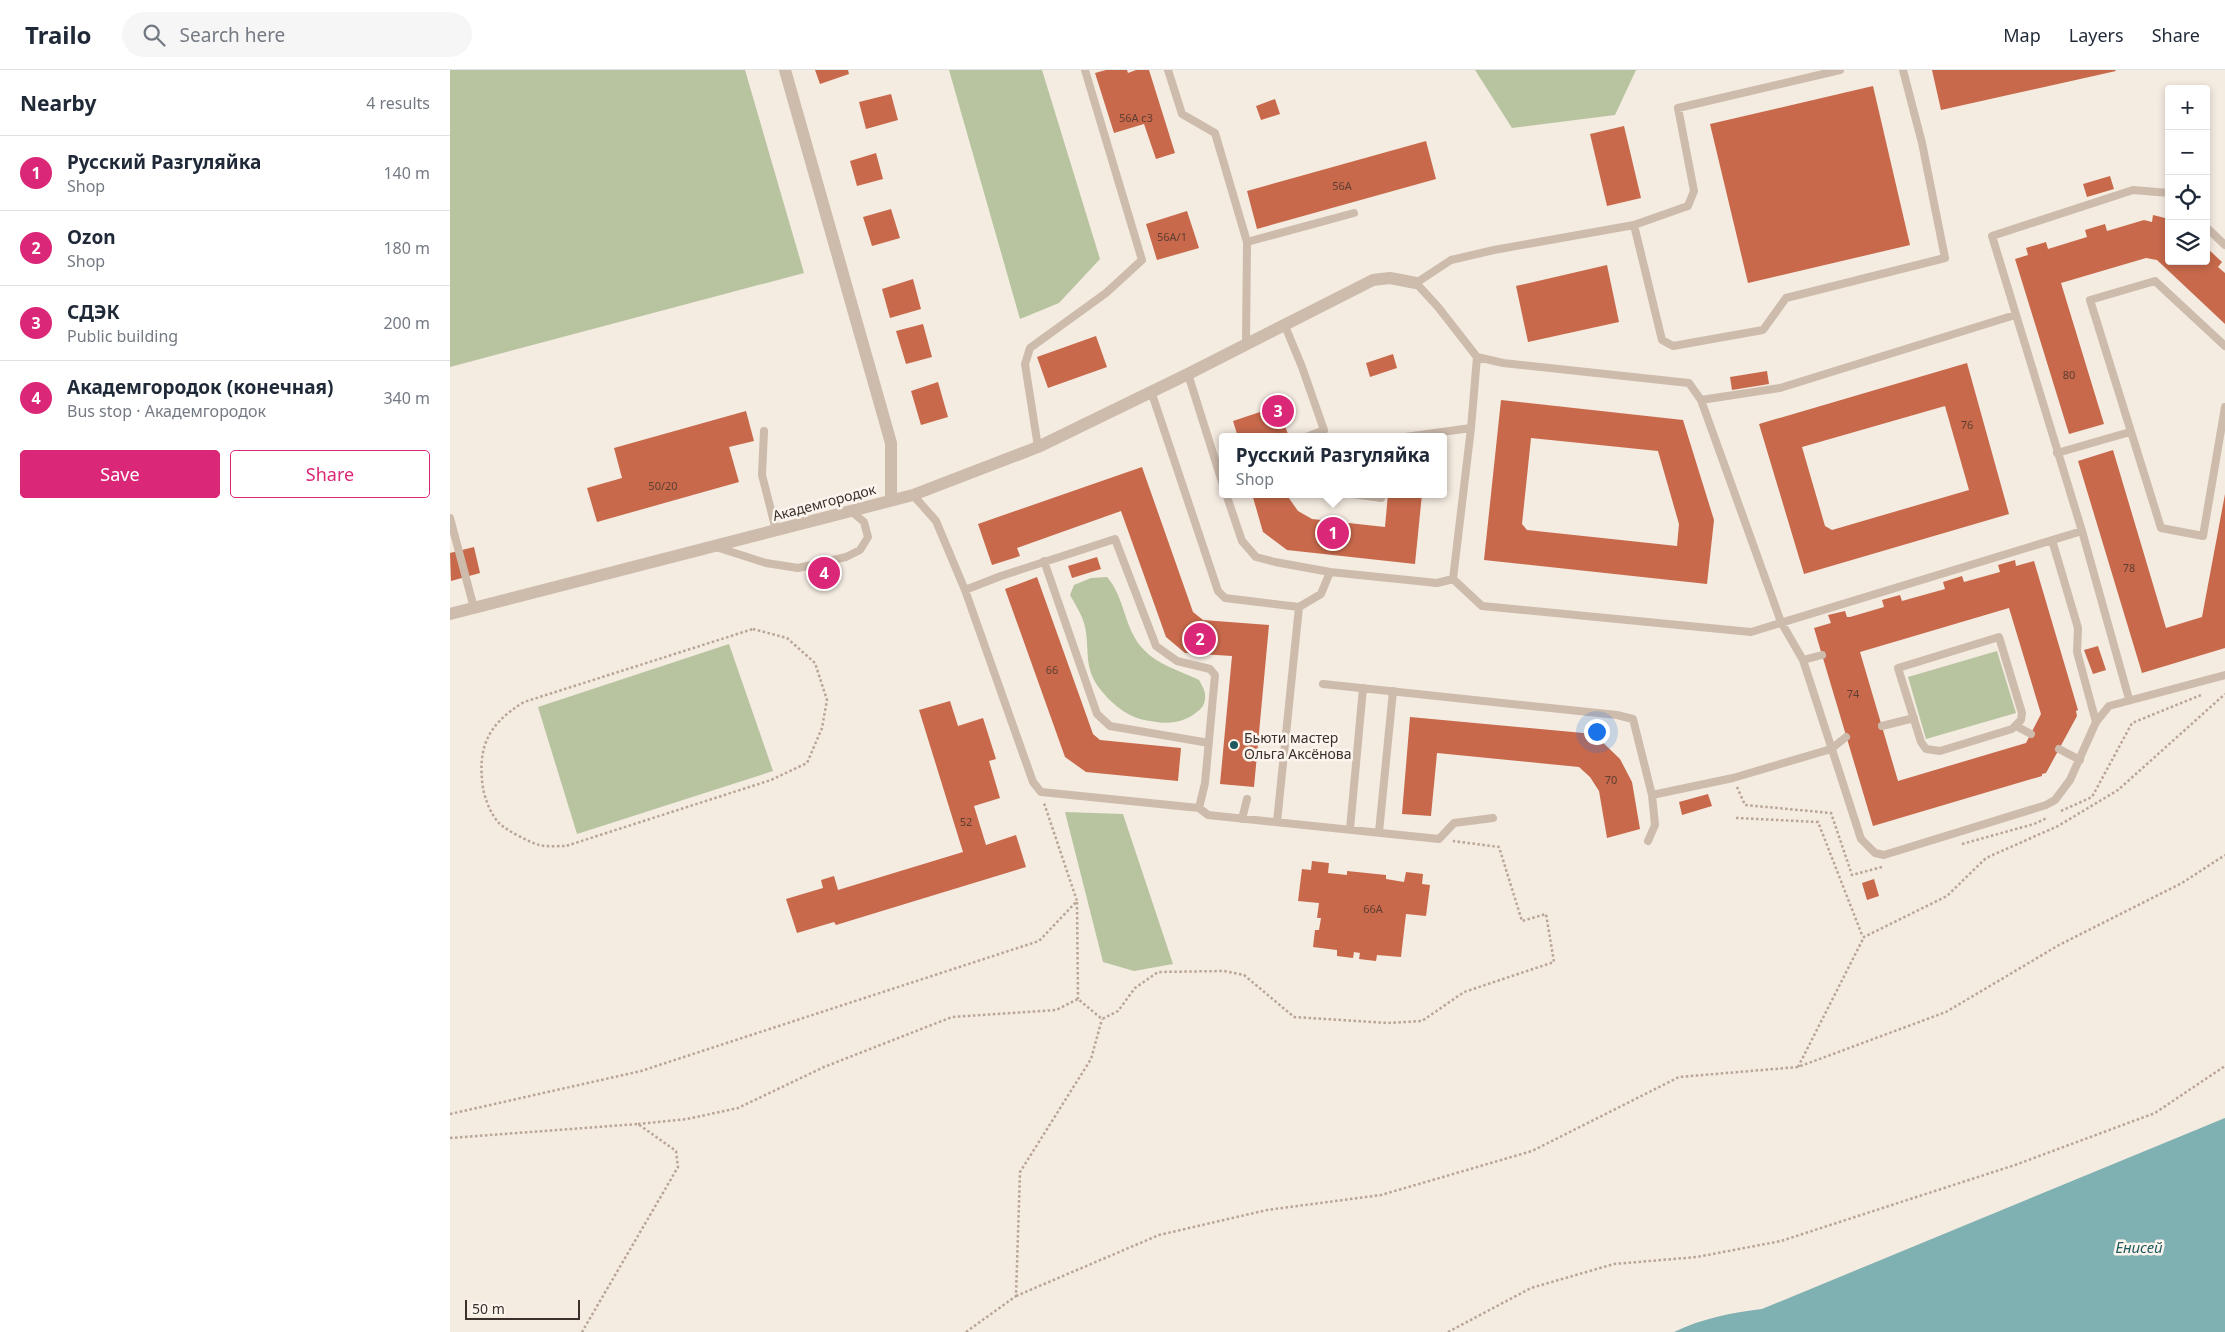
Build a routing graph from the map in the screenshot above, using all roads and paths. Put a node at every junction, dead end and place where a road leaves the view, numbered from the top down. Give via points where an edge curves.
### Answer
1 (785, 70) edge
2 (1085, 70) edge
3 (1168, 70) edge
4 (1840, 70) edge
5 (1903, 70) edge
6 (2165, 193) edge
7 (1354, 213) dead end
8 (1634, 225) junction
9 (2210, 232) edge
10 (1247, 242) junction
11 (2225, 245) edge
12 (1416, 283) junction
13 (2014, 315) junction
14 (1285, 326) junction
15 (1246, 344) junction
16 (2225, 346) edge
17 (1477, 357) junction
18 (1188, 374) junction
19 (1151, 392) junction
20 (1701, 400) junction
21 (2225, 408) edge
22 (1471, 428) junction
23 (764, 431) dead end
24 (2130, 432) junction
25 (1316, 433) edge
26 (1435, 433) edge
27 (1038, 447) junction
28 (2057, 453) junction
29 (1219, 472) edge
30 (913, 495) junction
31 (1227, 498) edge
32 (891, 500) junction
33 (851, 510) junction
34 (450, 518) edge
35 (776, 530) junction
36 (2082, 531) junction
37 (2052, 540) junction
38 (714, 546) junction
39 (1044, 561) junction
40 (1330, 572) junction
41 (1453, 579) junction
42 (966, 590) junction
43 (474, 608) junction
44 (1299, 608) junction
45 (450, 614) edge
46 (1781, 622) junction
47 (1822, 655) dead end
48 (1803, 660) junction
49 (2225, 674) edge
50 (1323, 684) dead end
51 (1363, 688) junction
52 (1393, 691) junction
53 (2208, 692) dead end
54 (2129, 699) junction
55 (524, 702) joint
56 (1914, 718) junction
57 (2096, 722) junction
58 (1882, 726) dead end
59 (2016, 726) junction
60 (2030, 734) dead end
61 (1846, 737) dead end
62 (1209, 743) junction
63 (1831, 749) junction
64 (2059, 749) dead end
65 (2080, 760) junction
66 (1733, 778) junction
67 (1041, 792) junction
68 (1652, 795) junction
69 (1247, 799) dead end
70 (1199, 808) junction
71 (2058, 812) dead end
72 (2050, 816) dead end
73 (1493, 818) dead end
74 (1242, 819) junction
75 (1277, 822) junction
76 (1350, 829) junction
77 (1379, 832) junction
78 (1439, 839) junction
79 (1648, 842) dead end
80 (1957, 846) dead end
81 (2225, 855) edge
82 (1890, 865) dead end
83 (1077, 901) junction
84 (1864, 937) dead end
85 (1078, 999) junction
86 (1102, 1018) junction
87 (2225, 1066) edge
88 (1798, 1067) junction
89 (450, 1114) edge
90 (638, 1124) junction
91 (450, 1138) edge
92 (1016, 1296) junction
93 (582, 1332) edge
94 (966, 1332) edge
95 (1448, 1332) edge

1 - 32 street, Академгородок via 891,443
2 - 27 lane via 1142,260 1106,293 1030,348 1025,364
3 - 10 lane via 1182,114 1215,133
4 - 8 lane via 1678,108 1694,191 1688,206
5 - 8 lane via 1922,143 1944,258 1786,298 1763,330 1673,346 1662,340
6 - 13 lane via 2133,190 1992,236
7 - 10 lane
8 - 12 lane via 1452,260
9 - 11 lane
10 - 15 lane
12 - 14 street via 1390,278 1373,280
12 - 17 lane
13 - 20 lane via 1780,388
13 - 28 lane
14 - 15 street
14 - 25 lane via 1324,430
15 - 18 street
16 - 24 lane via 2155,281 2090,300
17 - 20 lane via 1503,363 1689,384
17 - 22 lane
18 - 19 street
18 - 29 lane
19 - 27 street
19 - 44 lane via 1218,591 1225,598
20 - 46 lane
21 - 24 lane via 2202,536 2161,528
22 - 26 lane
22 - 41 lane
23 - 35 lane via 762,475
24 - 28 lane
27 - 30 street
28 - 36 lane
30 - 32 street
30 - 42 lane via 936,521
31 - 40 lane via 1242,540 1256,557
32 - 33 street, Академгородок
33 - 35 street, Академгородок
33 - 38 lane via 864,522 868,538 860,550 846,557 798,568 766,563
34 - 43 lane
35 - 38 street, Академгородок
36 - 37 lane
36 - 54 lane
37 - 46 lane
37 - 57 lane via 2078,628 2077,652
38 - 43 street, Академгородок
39 - 42 lane
39 - 62 lane via 1097,714 1110,726
39 - 62 lane via 1115,539 1156,646 1177,661 1213,671 1215,675
40 - 41 lane via 1437,583
40 - 44 lane via 1321,594
41 - 46 lane via 1482,606 1751,632
42 - 67 lane via 1034,782
43 - 45 street, Академгородок
44 - 75 lane
46 - 48 lane
47 - 48 lane
48 - 63 lane
49 - 54 lane
50 - 51 lane
51 - 52 lane
51 - 76 lane
52 - 68 lane via 1633,719
52 - 77 lane
53 - 71 path via 2132,723 2092,797
54 - 57 lane via 2109,706
55 - 55 path via 753,629 787,638 816,663 827,700 822,728 807,763 771,780 566,846 540,845 521,837 498,823 485,798 480,766 485,744 497,723
56 - 58 lane
56 - 59 lane via 1921,742 1933,752
56 - 59 lane via 1898,668 2000,637 2022,713
57 - 65 lane
59 - 60 lane
61 - 63 lane
62 - 70 lane
63 - 65 lane via 1861,840 1876,853 1884,855 2046,805 2062,792
63 - 66 lane
64 - 65 lane
66 - 68 lane
66 - 82 path via 1745,804 1831,813 1852,875
67 - 70 lane
67 - 83 path
68 - 79 lane via 1655,825
69 - 74 lane
70 - 74 lane via 1208,815
72 - 80 path via 2034,824
73 - 78 lane via 1454,822
74 - 75 lane
75 - 76 lane
76 - 77 lane
77 - 78 lane
78 - 86 path via 1500,847 1522,921 1546,914 1554,962 1464,992 1422,1021 1388,1023 1294,1017 1244,975 1224,971 1158,972 1135,988 1118,1011
81 - 88 path via 2182,883 2059,945 1946,1012
83 - 85 path
83 - 89 path via 1039,941 641,1071
84 - 88 path
85 - 86 path
85 - 90 path via 1056,1010 952,1017 824,1067 738,1108 687,1119
86 - 92 path via 1091,1059 1020,1172
87 - 95 path via 2154,1114 2015,1165 1781,1241 1697,1257 1614,1264 1531,1288
88 - 92 path via 1679,1077 1532,1151 1381,1194 1267,1210 1159,1235
90 - 91 path
90 - 93 path via 676,1151 678,1167
92 - 94 path

